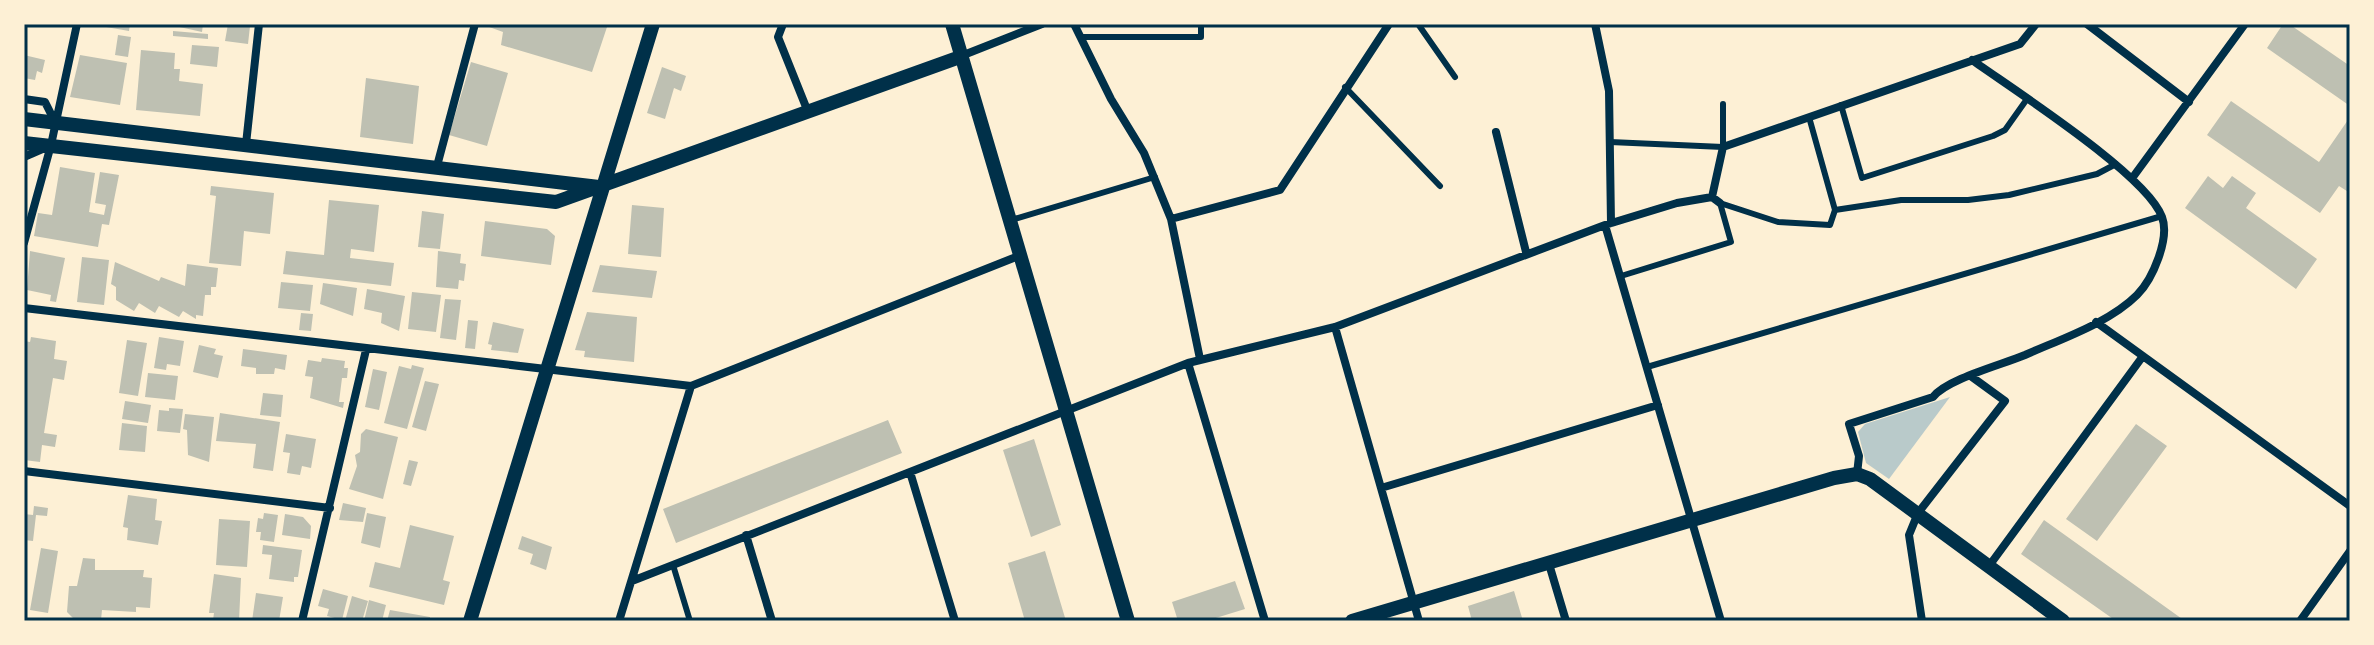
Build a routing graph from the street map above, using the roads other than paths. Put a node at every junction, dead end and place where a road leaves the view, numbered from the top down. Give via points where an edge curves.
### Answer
1 (77, 24) edge
2 (259, 24) edge
3 (475, 24) edge
4 (653, 24) edge
5 (783, 24) edge
6 (952, 24) edge
7 (1042, 24) edge
8 (1074, 24) edge
9 (1201, 24) edge
10 (1389, 24) edge
11 (1418, 24) edge
12 (1595, 24) edge
13 (2036, 24) edge
14 (2087, 24) edge
15 (2245, 24) edge
16 (1081, 37) junction
17 (960, 57) junction
18 (1972, 60) junction
19 (1455, 77) dead end
20 (1345, 87) junction
21 (24, 99) edge
22 (2027, 99) junction
23 (2189, 102) junction
24 (1723, 104) dead end
25 (1841, 105) junction
26 (808, 113) junction
27 (1809, 117) junction
28 (24, 119) edge
29 (56, 123) junction
30 (1496, 132) dead end
31 (1610, 142) junction
32 (24, 143) edge
33 (246, 144) junction
34 (51, 145) junction
35 (1723, 147) junction
36 (24, 157) edge
37 (2116, 164) junction
38 (437, 166) junction
39 (1155, 177) junction
40 (2133, 177) junction
41 (1440, 186) dead end
42 (603, 187) junction
43 (1716, 200) junction
44 (1835, 210) junction
45 (2162, 216) junction
46 (1171, 219) junction
47 (1011, 220) junction
48 (1608, 224) junction
49 (24, 243) edge
50 (1526, 252) junction
51 (1022, 255) junction
52 (1621, 276) junction
53 (24, 308) edge
54 (2096, 322) junction
55 (1335, 327) junction
56 (366, 350) junction
57 (2143, 356) junction
58 (1200, 359) junction
59 (1188, 363) junction
60 (1647, 367) junction
61 (550, 369) junction
62 (1972, 377) junction
63 (691, 386) junction
64 (1658, 405) junction
65 (1066, 409) junction
66 (24, 471) edge
67 (910, 472) junction
68 (1857, 474) junction
69 (1381, 488) junction
70 (2350, 506) edge
71 (330, 508) junction
72 (1918, 513) junction
73 (1692, 522) junction
74 (746, 535) junction
75 (2350, 551) edge
76 (1549, 564) junction
77 (673, 565) junction
78 (1989, 566) junction
79 (632, 581) junction
80 (1414, 603) junction
81 (302, 621) edge
82 (470, 621) edge
83 (619, 621) edge
84 (690, 621) edge
85 (772, 621) edge
86 (955, 621) edge
87 (1128, 621) edge
88 (1265, 621) edge
89 (1352, 621) edge
90 (1419, 621) edge
91 (1566, 621) edge
92 (1721, 621) edge
93 (1922, 621) edge
94 (2063, 621) edge
95 (2300, 621) edge

1 - 29 street
2 - 33 street
3 - 38 street
4 - 42 street
5 - 26 street via 778,37
6 - 17 street
7 - 17 street
8 - 16 street
9 - 16 lane via 1201,37
10 - 20 street
11 - 19 lane
12 - 31 street via 1609,91
13 - 18 street via 2020,44
14 - 23 street
15 - 23 street
16 - 39 street
17 - 26 street
17 - 47 street
18 - 22 street
18 - 25 street
20 - 41 lane
20 - 46 street via 1280,190
21 - 29 street via 45,102
22 - 25 lane via 2005,130 1993,136 1862,178
22 - 37 street
23 - 40 street
24 - 35 lane
25 - 27 street
26 - 42 street
27 - 35 street
27 - 44 lane
28 - 29 street
29 - 33 street
29 - 34 street
30 - 50 street
31 - 35 lane
31 - 48 street
32 - 34 street
33 - 38 street
34 - 36 street
34 - 42 street via 556,202
34 - 49 street
35 - 43 street
37 - 40 street
37 - 44 lane via 2097,174 2009,195 1901,200
38 - 42 street
39 - 46 street
39 - 47 lane
40 - 45 street
42 - 61 street
43 - 44 lane via 1778,222 1807,226 1830,225
43 - 48 street via 1677,203
43 - 52 lane via 1731,242
45 - 54 street via 2164,245 2138,294
45 - 60 lane
46 - 58 street
47 - 51 street
48 - 50 street
48 - 52 street
50 - 55 street
51 - 63 street
51 - 65 street
52 - 60 street
53 - 56 street
54 - 57 street
54 - 62 street
55 - 58 street
55 - 69 street
56 - 61 street
56 - 71 street
57 - 70 street
57 - 78 street
58 - 59 street
59 - 65 street
59 - 88 street
60 - 64 street
61 - 63 street
61 - 82 street
62 - 68 street via 1941,387 1933,397 1849,424 1859,456
62 - 72 street via 2005,401
63 - 79 street
64 - 69 street
64 - 73 street
65 - 67 street
65 - 87 street
66 - 71 street
67 - 74 street
67 - 86 street
68 - 72 street
68 - 73 street
69 - 80 street
71 - 81 street
72 - 78 street
72 - 93 street via 1909,535
73 - 76 street
73 - 92 street
74 - 77 street
74 - 85 street
75 - 95 street
76 - 80 street
76 - 91 street
77 - 79 street
77 - 84 lane
78 - 94 street
79 - 83 street
80 - 89 street
80 - 90 street

